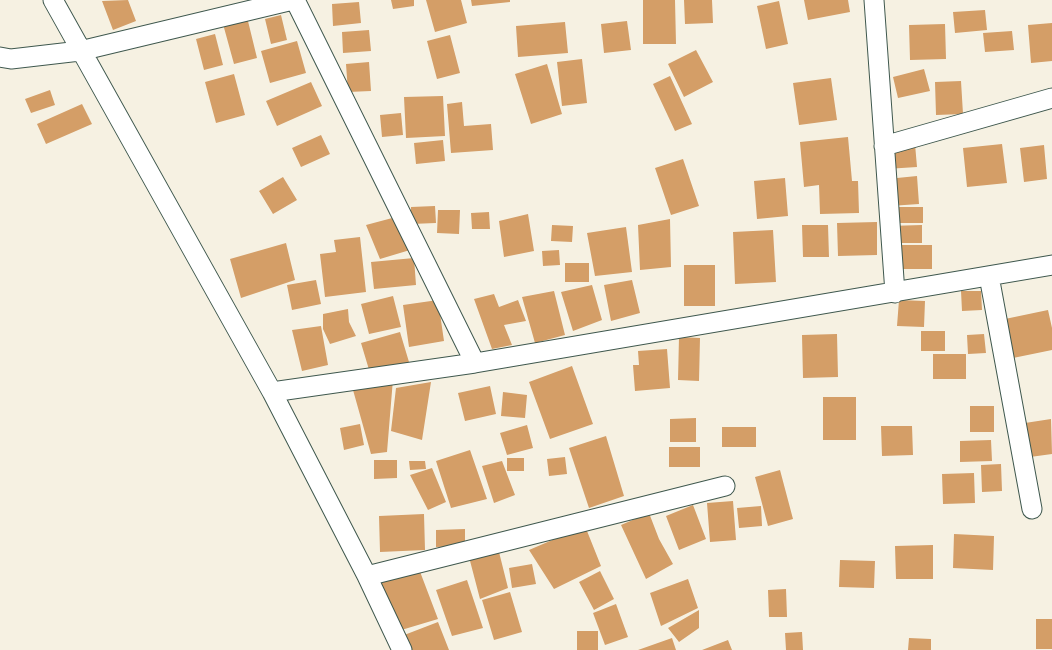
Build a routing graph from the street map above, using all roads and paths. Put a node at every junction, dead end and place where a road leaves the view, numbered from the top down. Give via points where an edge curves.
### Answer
1 (53, 0) edge
2 (294, 0) edge
3 (874, 0) edge
4 (80, 51) junction
5 (0, 57) edge
6 (1052, 98) edge
7 (884, 146) junction
8 (1052, 265) edge
9 (989, 276) junction
10 (895, 293) junction
11 (475, 363) junction
12 (272, 392) junction
13 (724, 486) dead end
14 (1032, 509) dead end
15 (367, 576) junction
16 (402, 650) edge

1 - 4 street
2 - 4 street
2 - 11 street
3 - 7 street
4 - 5 street via 11,59
4 - 12 street
6 - 7 street
7 - 10 street
8 - 9 street
9 - 10 street
9 - 14 street
10 - 11 street
11 - 12 street
12 - 15 street
13 - 15 street
15 - 16 street

